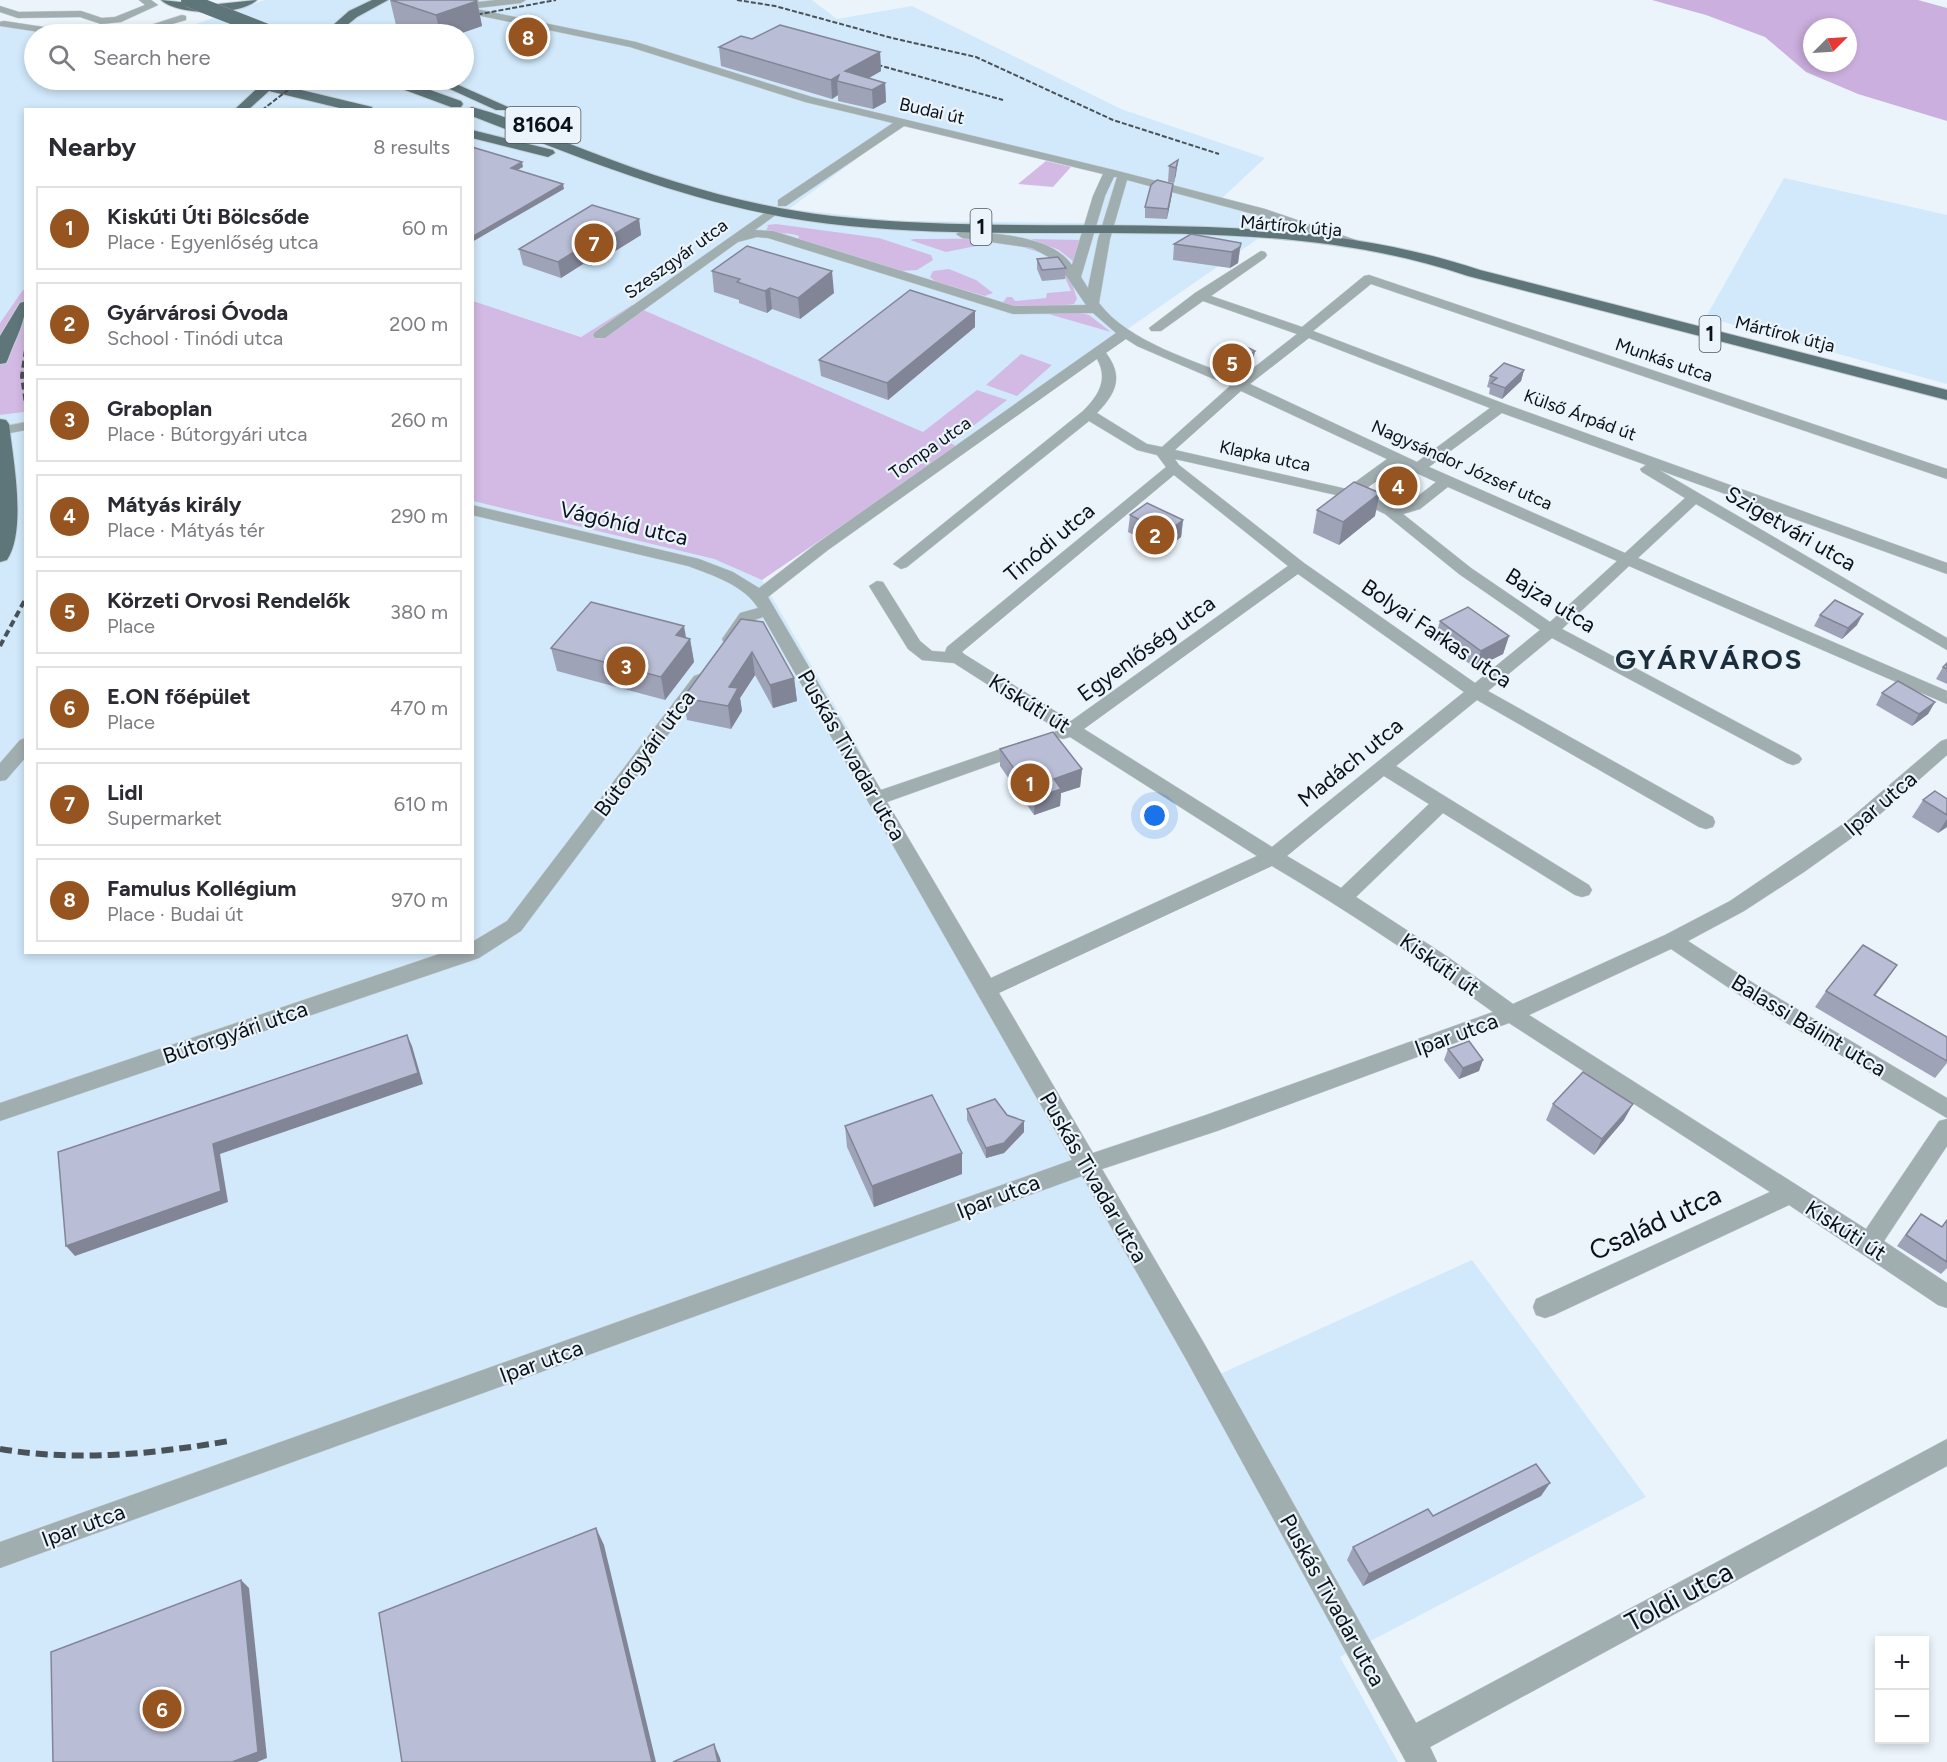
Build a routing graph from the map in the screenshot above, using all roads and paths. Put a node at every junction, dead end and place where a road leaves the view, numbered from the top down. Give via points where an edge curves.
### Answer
1 (144, 0) edge
2 (167, 0) edge
3 (188, 0) edge
4 (251, 0) edge
5 (352, 0) edge
6 (382, 0) edge
7 (419, 0) edge
8 (475, 0) edge
9 (521, 0) edge
10 (491, 8) edge
11 (0, 9) edge
12 (183, 18) dead end
13 (0, 23) edge
14 (97, 24) edge
15 (106, 24) edge
16 (162, 24) edge
17 (249, 24) edge
18 (326, 24) edge
19 (343, 24) edge
20 (24, 27) edge
21 (261, 90) edge
22 (294, 90) edge
23 (418, 90) edge
24 (460, 90) edge
25 (242, 108) edge
26 (360, 108) edge
27 (466, 108) edge
28 (474, 111) edge
29 (902, 122) junction
30 (474, 134) edge
31 (1110, 172) junction
32 (1123, 176) junction
33 (646, 177) junction
34 (773, 210) junction
35 (1097, 232) junction
36 (962, 234) junction
37 (734, 239) junction
38 (1355, 244) junction
39 (1261, 255) dead end
40 (1474, 273) junction
41 (1075, 276) junction
42 (1200, 296) junction
43 (1094, 307) junction
44 (24, 309) edge
45 (1156, 328) dead end
46 (1305, 332) junction
47 (1125, 333) junction
48 (600, 335) dead end
49 (1099, 353) junction
50 (0, 359) edge
51 (1240, 385) junction
52 (1947, 395) edge
53 (1500, 407) junction
54 (1088, 414) junction
55 (0, 424) edge
56 (24, 426) edge
57 (1, 431) edge
58 (1168, 448) junction
59 (1614, 449) junction
60 (1398, 458) junction
61 (1174, 468) junction
62 (1419, 468) junction
63 (1947, 474) edge
64 (1446, 481) junction
65 (1359, 496) junction
66 (1694, 498) junction
67 (474, 510) edge
68 (1392, 513) junction
69 (1, 553) edge
70 (1626, 559) junction
71 (901, 564) dead end
72 (1298, 566) junction
73 (1947, 569) edge
74 (877, 586) dead end
75 (764, 603) junction
76 (1551, 630) junction
77 (1947, 645) edge
78 (721, 651) edge
79 (956, 655) junction
80 (708, 668) edge
81 (1474, 691) junction
82 (1947, 698) edge
83 (1072, 729) junction
84 (24, 746) edge
85 (1947, 746) edge
86 (1793, 759) dead end
87 (1382, 766) junction
88 (0, 775) edge
89 (878, 798) junction
90 (1441, 804) junction
91 (1706, 822) dead end
92 (1273, 857) junction
93 (1582, 890) dead end
94 (1343, 898) junction
95 (1672, 940) junction
96 (474, 950) edge
97 (465, 954) edge
98 (987, 989) junction
99 (1511, 1014) junction
100 (1947, 1109) edge
101 (0, 1112) edge
102 (1947, 1128) edge
103 (1087, 1165) junction
104 (1790, 1194) junction
105 (1869, 1244) junction
106 (1947, 1297) edge
107 (1545, 1307) dead end
108 (1947, 1452) edge
109 (0, 1555) edge
110 (1417, 1752) edge

1 - 15 street via 153,5
2 - 4 main road via 207,9
3 - 17 main road, bridge
5 - 18 main road
6 - 19 main road via 353,14
7 - 10 street, Budai út
8 - 10 street
9 - 10 street
10 - 29 street, Budai út via 632,44 809,100
11 - 14 street via 18,15 81,14
12 - 16 street
13 - 20 street
21 - 25 main road
22 - 26 main road
23 - 27 main road, 1
24 - 33 main road, 81604 via 595,148
28 - 33 main road, 1
29 - 31 street, Budai út
29 - 34 street, Szeszgyár utca
30 - 33 main road
31 - 32 street, Budai út
31 - 35 street
32 - 35 street
32 - 38 street, Budai út via 1301,224
33 - 34 main road, 1 via 731,210
34 - 35 main road, 1 via 872,223
34 - 36 main road, 1 via 868,232
34 - 37 street, Szeszgyár utca
35 - 36 main road, 1
35 - 38 main road, Mártírok útja / 1 via 1246,233
35 - 40 main road, Mártírok útja / 1 via 1295,244
35 - 41 street
35 - 43 street
36 - 41 street, Nagysándor József utca via 1035,245 1061,258
37 - 43 street via 757,233 776,236 1013,310
37 - 48 street, Szeszgyár utca
38 - 40 main road, Mártírok útja / 1
39 - 42 street
40 - 52 main road, Mártírok útja / 1
41 - 43 street, Nagysándor József utca
42 - 45 street
42 - 46 street, Külső Árpád út
43 - 47 street, Nagysándor József utca
44 - 50 main road via 10,331
46 - 51 street
46 - 53 street, Külső Árpád út
46 - 63 street, Munkás utca via 1369,279
47 - 49 street, Tompa utca
47 - 51 street, Nagysándor József utca
49 - 54 street via 1107,363 1109,379 1105,397
49 - 75 street, Tompa utca via 822,547
51 - 58 street
51 - 60 street, Nagysándor József utca
53 - 59 street, Külső Árpád út
53 - 62 street
54 - 58 street via 1142,447
54 - 71 street
55 - 57 main road
56 - 57 street
57 - 69 main road via 9,516
58 - 61 street, Bolyai Farkas utca
58 - 65 street, Klapka utca
59 - 66 street, Szigetvári utca
59 - 73 street, Külső Árpád út
60 - 62 street, Nagysándor József utca
60 - 65 street via 1359,486
61 - 72 street, Bolyai Farkas utca
61 - 79 street, Tinódi utca
62 - 64 street, Nagysándor József utca
64 - 68 street via 1408,510
64 - 70 street, Nagysándor József utca
65 - 68 street, Klapka utca
66 - 70 street, Madách utca
66 - 77 street, Szigetvári utca
67 - 75 street, Vágóhíd utca via 693,562 744,583
68 - 76 street, Bajza utca via 1465,571
70 - 76 street, Madách utca
70 - 82 street, Nagysándor József utca
72 - 81 street, Bolyai Farkas utca
72 - 83 street, Egyenlőség utca
74 - 79 street, Kiskúti út via 914,645 928,656
75 - 78 street via 746,618
75 - 89 street, Puskás Tivadar utca
76 - 81 street, Madách utca
76 - 86 street, Bajza utca
79 - 83 street, Kiskúti út
80 - 96 street, Bútorgyári utca via 514,926
81 - 87 street, Madách utca
81 - 91 street, Bolyai Farkas utca
83 - 89 street, Egyenlőség utca
83 - 92 street, Kiskúti út
84 - 88 street
85 - 95 street, Ipar utca via 1853,827 1797,867 1737,906
87 - 90 street
87 - 92 street, Madách utca
89 - 98 street, Puskás Tivadar utca
90 - 93 street
90 - 94 street
92 - 94 street, Kiskúti út
92 - 98 street, Madách utca
94 - 99 street, Kiskúti út
95 - 99 street, Ipar utca
95 - 100 street, Balassi Bálint utca
97 - 101 street, Bútorgyári utca
98 - 103 street, Puskás Tivadar utca
99 - 103 street, Ipar utca
99 - 104 street, Kiskúti út
102 - 105 street
103 - 109 street, Ipar utca
103 - 110 street, Puskás Tivadar utca
104 - 105 street, Kiskúti út
104 - 107 street, Család utca
105 - 106 street, Kiskúti út
108 - 110 street, Toldi utca

